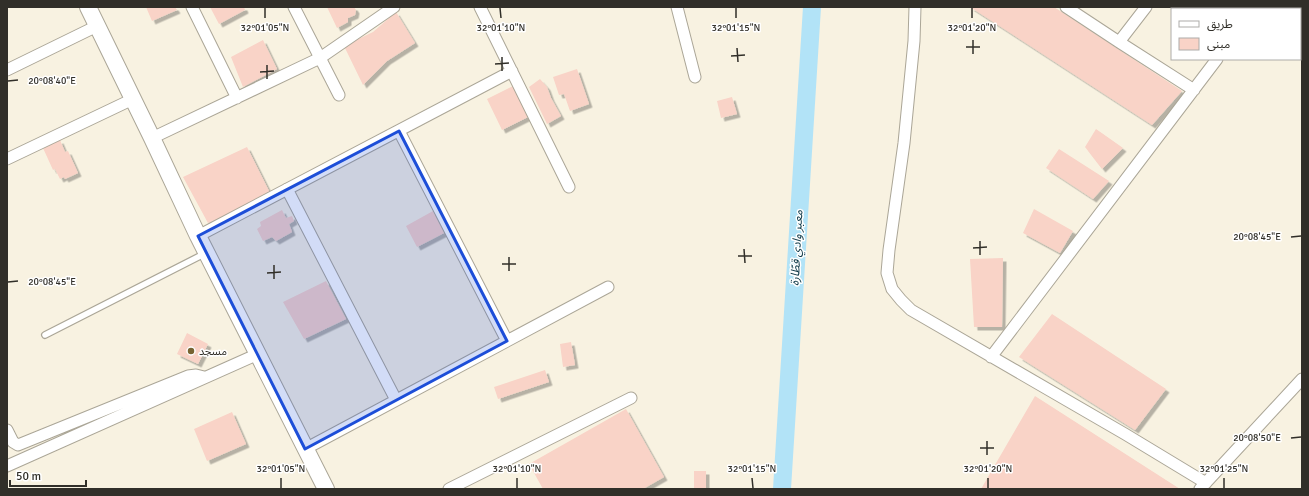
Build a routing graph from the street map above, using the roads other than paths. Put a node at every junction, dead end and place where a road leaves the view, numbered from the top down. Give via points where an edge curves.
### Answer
1 (192, 7) edge
2 (294, 7) edge
3 (394, 7) edge
4 (480, 7) edge
5 (677, 7) edge
6 (915, 7) edge
7 (1066, 7) edge
8 (1146, 7) edge
9 (92, 9) edge
10 (97, 26) junction
11 (1119, 42) junction
12 (320, 58) junction
13 (1216, 60) edge
14 (7, 70) edge
15 (512, 71) junction
16 (695, 76) dead end
17 (1194, 90) junction
18 (339, 96) dead end
19 (237, 98) junction
20 (133, 99) junction
21 (399, 130) junction
22 (152, 138) junction
23 (7, 159) edge
24 (569, 187) dead end
25 (287, 189) junction
26 (198, 236) junction
27 (206, 252) junction
28 (608, 287) dead end
29 (45, 335) dead end
30 (507, 341) junction
31 (258, 354) junction
32 (991, 357) junction
33 (205, 377) junction
34 (1302, 379) edge
35 (631, 398) dead end
36 (396, 400) junction
37 (7, 430) edge
38 (305, 448) junction
39 (7, 466) edge
40 (1203, 486) edge
41 (326, 489) edge
42 (449, 489) edge

1 - 19 street
2 - 12 street
3 - 12 street
4 - 15 street
5 - 16 street
6 - 32 street via 904,143 887,273 892,288 911,310
7 - 11 street
8 - 11 street
9 - 10 street
10 - 14 street
10 - 20 street
11 - 17 street
12 - 18 street
12 - 19 street
13 - 17 street
15 - 21 street
15 - 24 street
17 - 32 street
19 - 22 street
20 - 22 street
20 - 23 street
21 - 25 street
21 - 30 street
22 - 26 street
25 - 26 street
25 - 36 street
26 - 27 street
27 - 29 lane
27 - 31 street
28 - 30 street
30 - 36 street
31 - 33 street
31 - 38 street
32 - 40 street via 1125,434
33 - 37 street via 188,376 18,445 13,442
33 - 39 street
34 - 40 street
35 - 42 street
36 - 38 street
38 - 41 street

